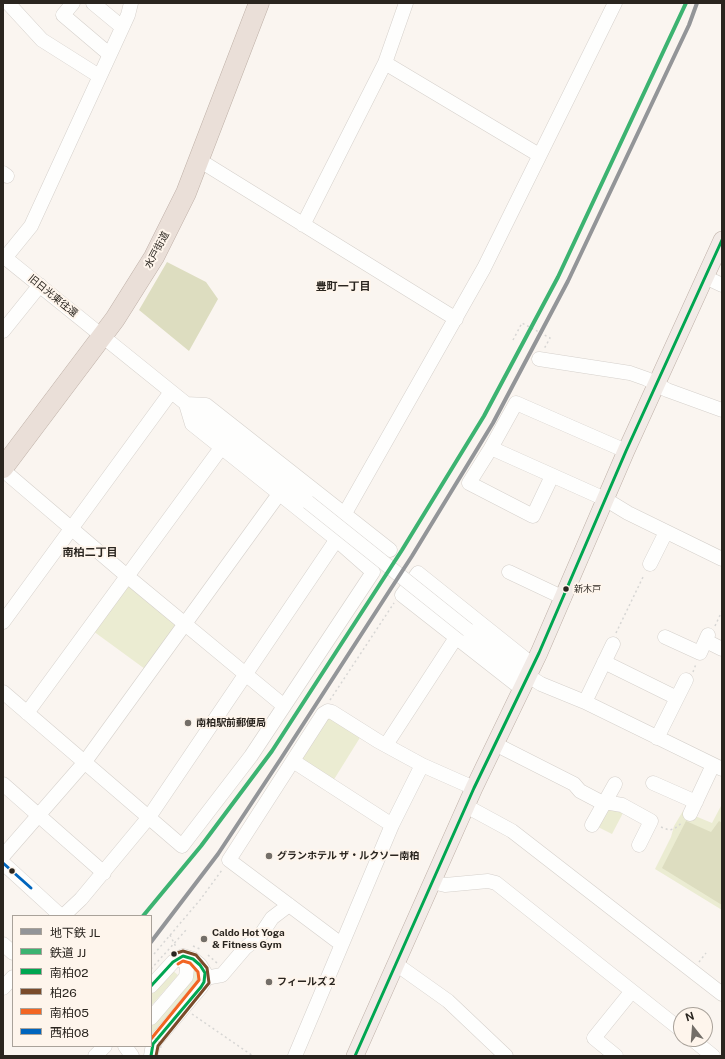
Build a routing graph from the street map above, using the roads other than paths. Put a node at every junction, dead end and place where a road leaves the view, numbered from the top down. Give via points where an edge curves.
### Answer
1 (8, 3) edge
2 (73, 3) edge
3 (93, 3) edge
4 (131, 3) edge
5 (259, 3) edge
6 (406, 3) edge
7 (615, 3) edge
8 (122, 27) junction
9 (109, 54) junction
10 (385, 63) junction
11 (99, 76) junction
12 (539, 155) junction
13 (199, 160) junction
14 (303, 225) junction
15 (722, 240) edge
16 (4, 257) edge
17 (705, 277) junction
18 (40, 285) junction
19 (722, 285) edge
20 (456, 319) junction
21 (3, 331) edge
22 (102, 336) junction
23 (540, 359) dead end
24 (656, 384) junction
25 (171, 392) junction
26 (186, 404) junction
27 (722, 410) edge
28 (221, 448) junction
29 (491, 448) junction
30 (626, 451) junction
31 (3, 469) edge
32 (552, 476) junction
33 (279, 494) junction
34 (605, 499) junction
35 (347, 517) junction
36 (70, 528) junction
37 (666, 532) junction
38 (336, 540) junction
39 (390, 550) dead end
40 (722, 560) edge
41 (650, 564) road end
42 (510, 572) dead end
43 (127, 576) junction
44 (564, 598) junction
45 (466, 611) junction
46 (3, 622) edge
47 (184, 623) junction
48 (459, 633) junction
49 (665, 637) dead end
50 (613, 644) road end
51 (722, 649) edge
52 (604, 662) junction
53 (246, 674) junction
54 (527, 677) junction
55 (686, 680) road end
56 (3, 692) edge
57 (677, 698) junction
58 (585, 702) junction
59 (284, 706) junction
60 (27, 713) junction
61 (657, 738) junction
62 (495, 744) junction
63 (386, 745) junction
64 (293, 760) junction
65 (84, 763) junction
66 (422, 765) junction
67 (717, 767) edge
68 (654, 783) dead end
69 (3, 784) edge
70 (615, 784) dead end
71 (474, 788) junction
72 (606, 801) junction
73 (466, 806) junction
74 (38, 815) junction
75 (149, 817) junction
76 (392, 825) junction
77 (592, 825) dead end
78 (639, 845) dead end
79 (3, 856) edge
80 (3, 863) edge
81 (104, 872) junction
82 (432, 882) junction
83 (289, 905) junction
84 (69, 914) edge
85 (3, 944) edge
86 (342, 944) junction
87 (180, 951) junction
88 (12, 952) edge
89 (396, 964) junction
90 (12, 978) edge
91 (205, 978) junction
92 (152, 985) edge
93 (3, 988) edge
94 (632, 991) junction
95 (722, 994) edge
96 (152, 1017) edge
97 (673, 1024) edge
98 (104, 1047) edge
99 (126, 1047) edge
100 (702, 1047) edge
101 (156, 1052) edge
102 (722, 1052) edge
103 (95, 1056) edge
104 (132, 1056) edge
105 (295, 1056) edge
106 (355, 1056) edge
107 (506, 1056) edge
108 (616, 1056) edge
109 (713, 1056) edge
110 (720, 1056) edge

1 - 11 street via 42,40
2 - 9 street via 63,15
3 - 8 street
4 - 8 street
5 - 13 highway, 水戸街道
6 - 10 street
7 - 12 street
8 - 9 street
9 - 11 street
10 - 12 street
10 - 14 street
11 - 16 street via 31,226
12 - 20 street via 504,229
13 - 14 street
13 - 22 highway, 水戸街道 via 186,193 154,257 138,285
14 - 20 street
15 - 17 main road
16 - 18 street, 旧日光東往還
17 - 19 street
17 - 24 main road
18 - 21 street
18 - 22 street, 旧日光東往還
20 - 35 street
22 - 25 street, 旧日光東往還
22 - 31 highway, 水戸街道
23 - 24 street via 630,373
24 - 27 street
24 - 30 main road
25 - 26 street, 旧日光東往還
25 - 36 street
26 - 28 street via 192,424
26 - 35 street via 206,405
26 - 48 street, 旧日光東往還, bridge via 308,502
28 - 33 street
28 - 43 street
29 - 30 street via 516,403
29 - 32 street
29 - 32 street via 469,483 533,516
30 - 34 main road
31 - 36 street
32 - 34 street
33 - 38 street
33 - 47 street
34 - 37 street
34 - 44 main road
35 - 38 street
35 - 39 street
36 - 43 street
36 - 46 street
37 - 40 street
37 - 41 street
38 - 53 street
38 - 59 street via 373,572
42 - 44 street
43 - 47 street
43 - 60 street
44 - 54 main road
45 - 48 street
45 - 48 street via 418,573 402,595
45 - 54 street
47 - 53 street
47 - 65 street
48 - 54 street
48 - 63 street
49 - 51 street via 705,643
50 - 52 street
52 - 57 street
52 - 58 street
53 - 59 street
53 - 75 street
54 - 58 street
54 - 62 main road
55 - 57 street
56 - 60 street
57 - 61 street
58 - 61 street
59 - 75 street via 251,756 182,846
60 - 65 street
61 - 67 street
62 - 71 main road
62 - 72 street via 574,784 580,791 599,801
63 - 64 street via 328,711 323,714
63 - 66 street
64 - 76 street
64 - 83 street via 229,860
65 - 74 street
65 - 75 street
66 - 71 street
66 - 76 street
67 - 68 street via 693,808
69 - 74 street
70 - 72 street
71 - 73 main road
72 - 77 street
72 - 78 street via 622,805 651,821
73 - 82 main road
73 - 95 street via 512,831
74 - 79 street
74 - 81 street
75 - 81 street
76 - 86 street
80 - 84 street
81 - 84 street
82 - 89 main road
82 - 94 street via 445,885 488,881 496,883
83 - 86 street
83 - 91 street via 272,918 260,936 245,948 222,975
85 - 88 street
86 - 105 street
87 - 91 street via 200,964
87 - 92 street
87 - 96 street via 187,968 186,977
89 - 106 main road
89 - 107 street via 448,1001
90 - 93 street
91 - 101 street via 201,987 153,1044
94 - 97 street
94 - 108 street via 594,1038
98 - 103 street
99 - 104 street
100 - 109 street
102 - 110 street

